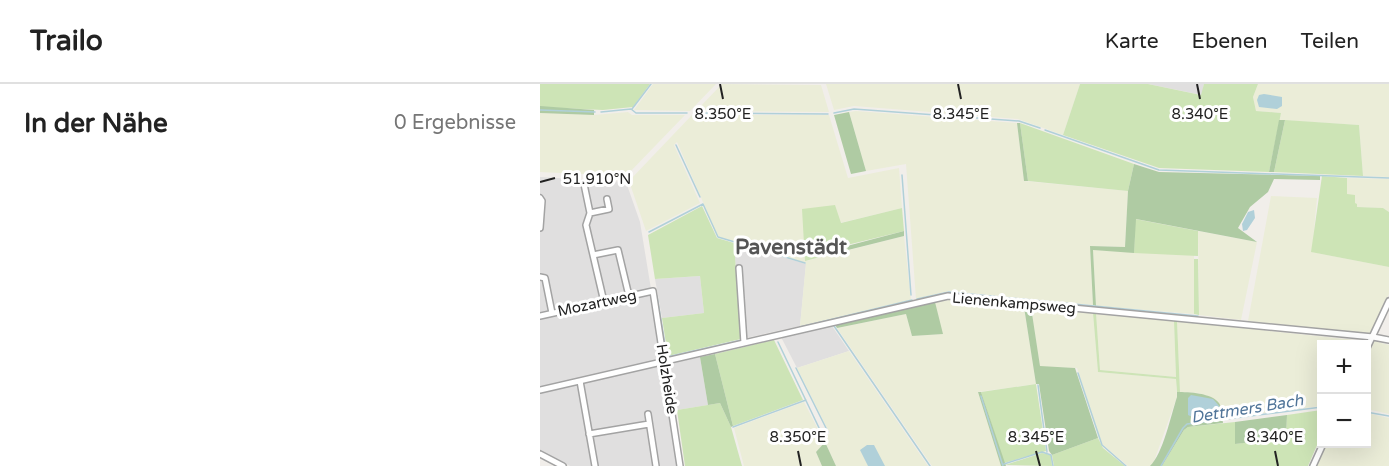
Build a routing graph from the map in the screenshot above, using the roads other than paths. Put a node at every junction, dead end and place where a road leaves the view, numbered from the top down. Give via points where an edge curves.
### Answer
1 (584, 184) dead end
2 (540, 198) edge
3 (607, 199) dead end
4 (590, 213) junction
5 (540, 228) edge
6 (593, 255) junction
7 (739, 268) dead end
8 (540, 277) edge
9 (653, 291) joint
10 (629, 296) junction
11 (1389, 301) edge
12 (604, 302) junction
13 (552, 313) junction
14 (540, 316) edge
15 (1373, 337) junction
16 (1389, 340) edge
17 (1371, 341) edge
18 (744, 343) junction
19 (664, 361) junction
20 (580, 381) junction
21 (540, 390) edge
22 (648, 414) dead end
23 (649, 424) junction
24 (589, 434) junction
25 (1321, 448) edge
26 (540, 454) edge
27 (563, 466) edge
28 (595, 466) edge
29 (656, 466) edge
30 (680, 466) edge
31 (1313, 466) edge

1 - 4 street
2 - 5 street
3 - 4 street via 609,209
4 - 6 street via 586,225
6 - 10 street via 618,250
6 - 12 street
7 - 18 street
8 - 13 street via 545,278
9 - 10 street, Mozartweg
9 - 19 street, Holzheide
10 - 12 street, Mozartweg
11 - 15 street
12 - 13 street, Mozartweg
13 - 14 street, Mozartweg
15 - 16 street, Lienenkampsweg
15 - 17 street
15 - 18 street, Lienenkampsweg via 956,296
18 - 19 street, Lienenkampsweg
19 - 20 street, Lienenkampsweg
19 - 30 street, Holzheide
20 - 21 street, Lienenkampsweg
20 - 24 street
22 - 23 street
23 - 24 street
23 - 29 street
24 - 28 street
25 - 31 street
26 - 27 street

